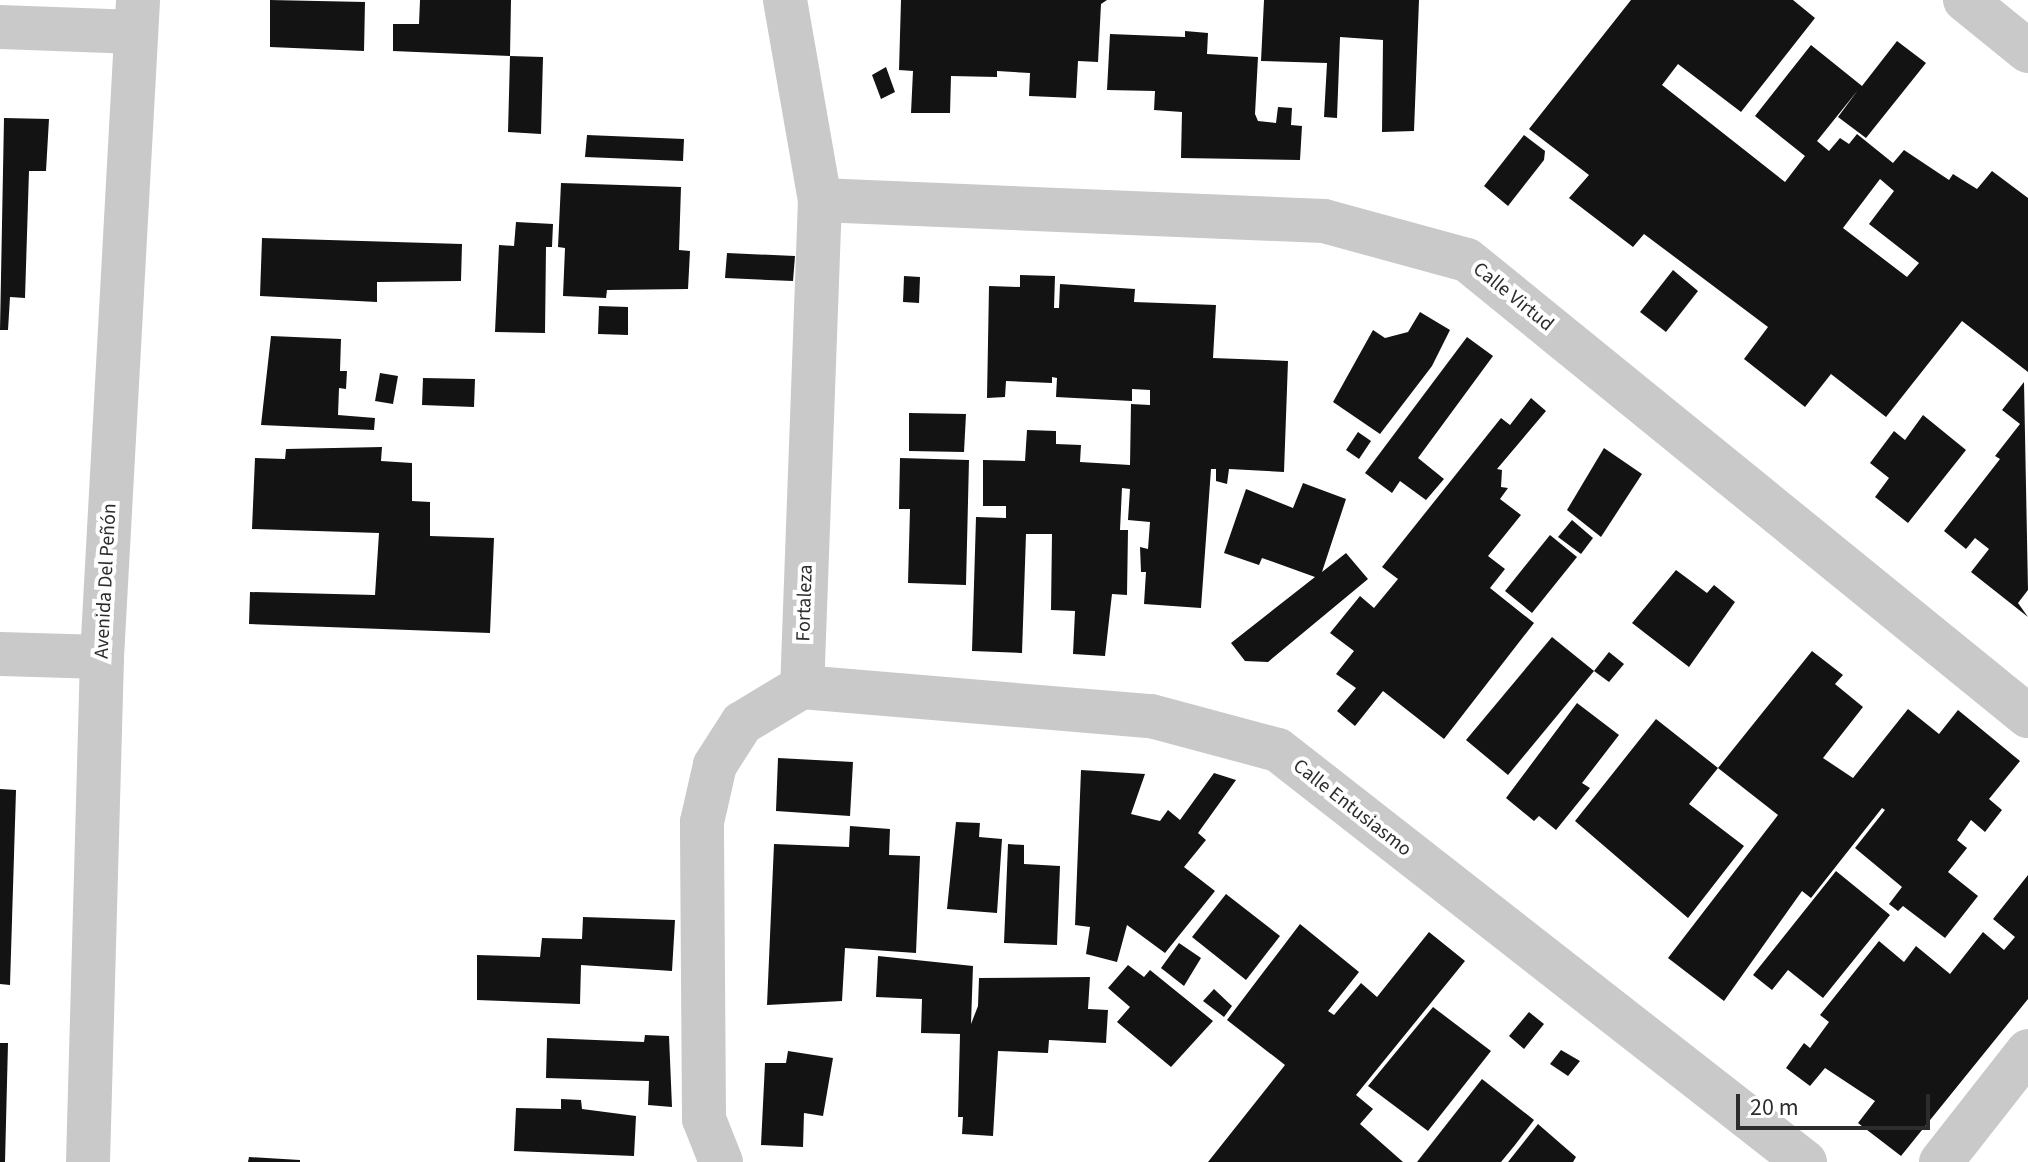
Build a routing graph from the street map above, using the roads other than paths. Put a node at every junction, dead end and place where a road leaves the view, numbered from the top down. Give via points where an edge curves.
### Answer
1 (785, 0) edge
2 (1965, 0) edge
3 (137, 16) edge
4 (0, 27) edge
5 (2028, 51) edge
6 (820, 200) junction
7 (0, 654) edge
8 (102, 657) junction
9 (802, 687) junction
10 (2028, 716) edge
11 (2028, 1051) edge
12 (88, 1162) edge
13 (721, 1162) edge
14 (1805, 1162) edge
15 (1941, 1162) edge

1 - 6 street, Fortaleza
2 - 5 street
3 - 4 street
3 - 8 street, Avenida Del Peñón
6 - 9 street, Fortaleza
6 - 10 street, Calle Virtud via 1324,221 1467,260
7 - 8 street
8 - 12 street, Avenida Del Peñón
9 - 13 street via 742,723 715,765 702,822 704,1119
9 - 14 street, Calle Entusiasmo via 1151,716 1278,750
11 - 15 street

